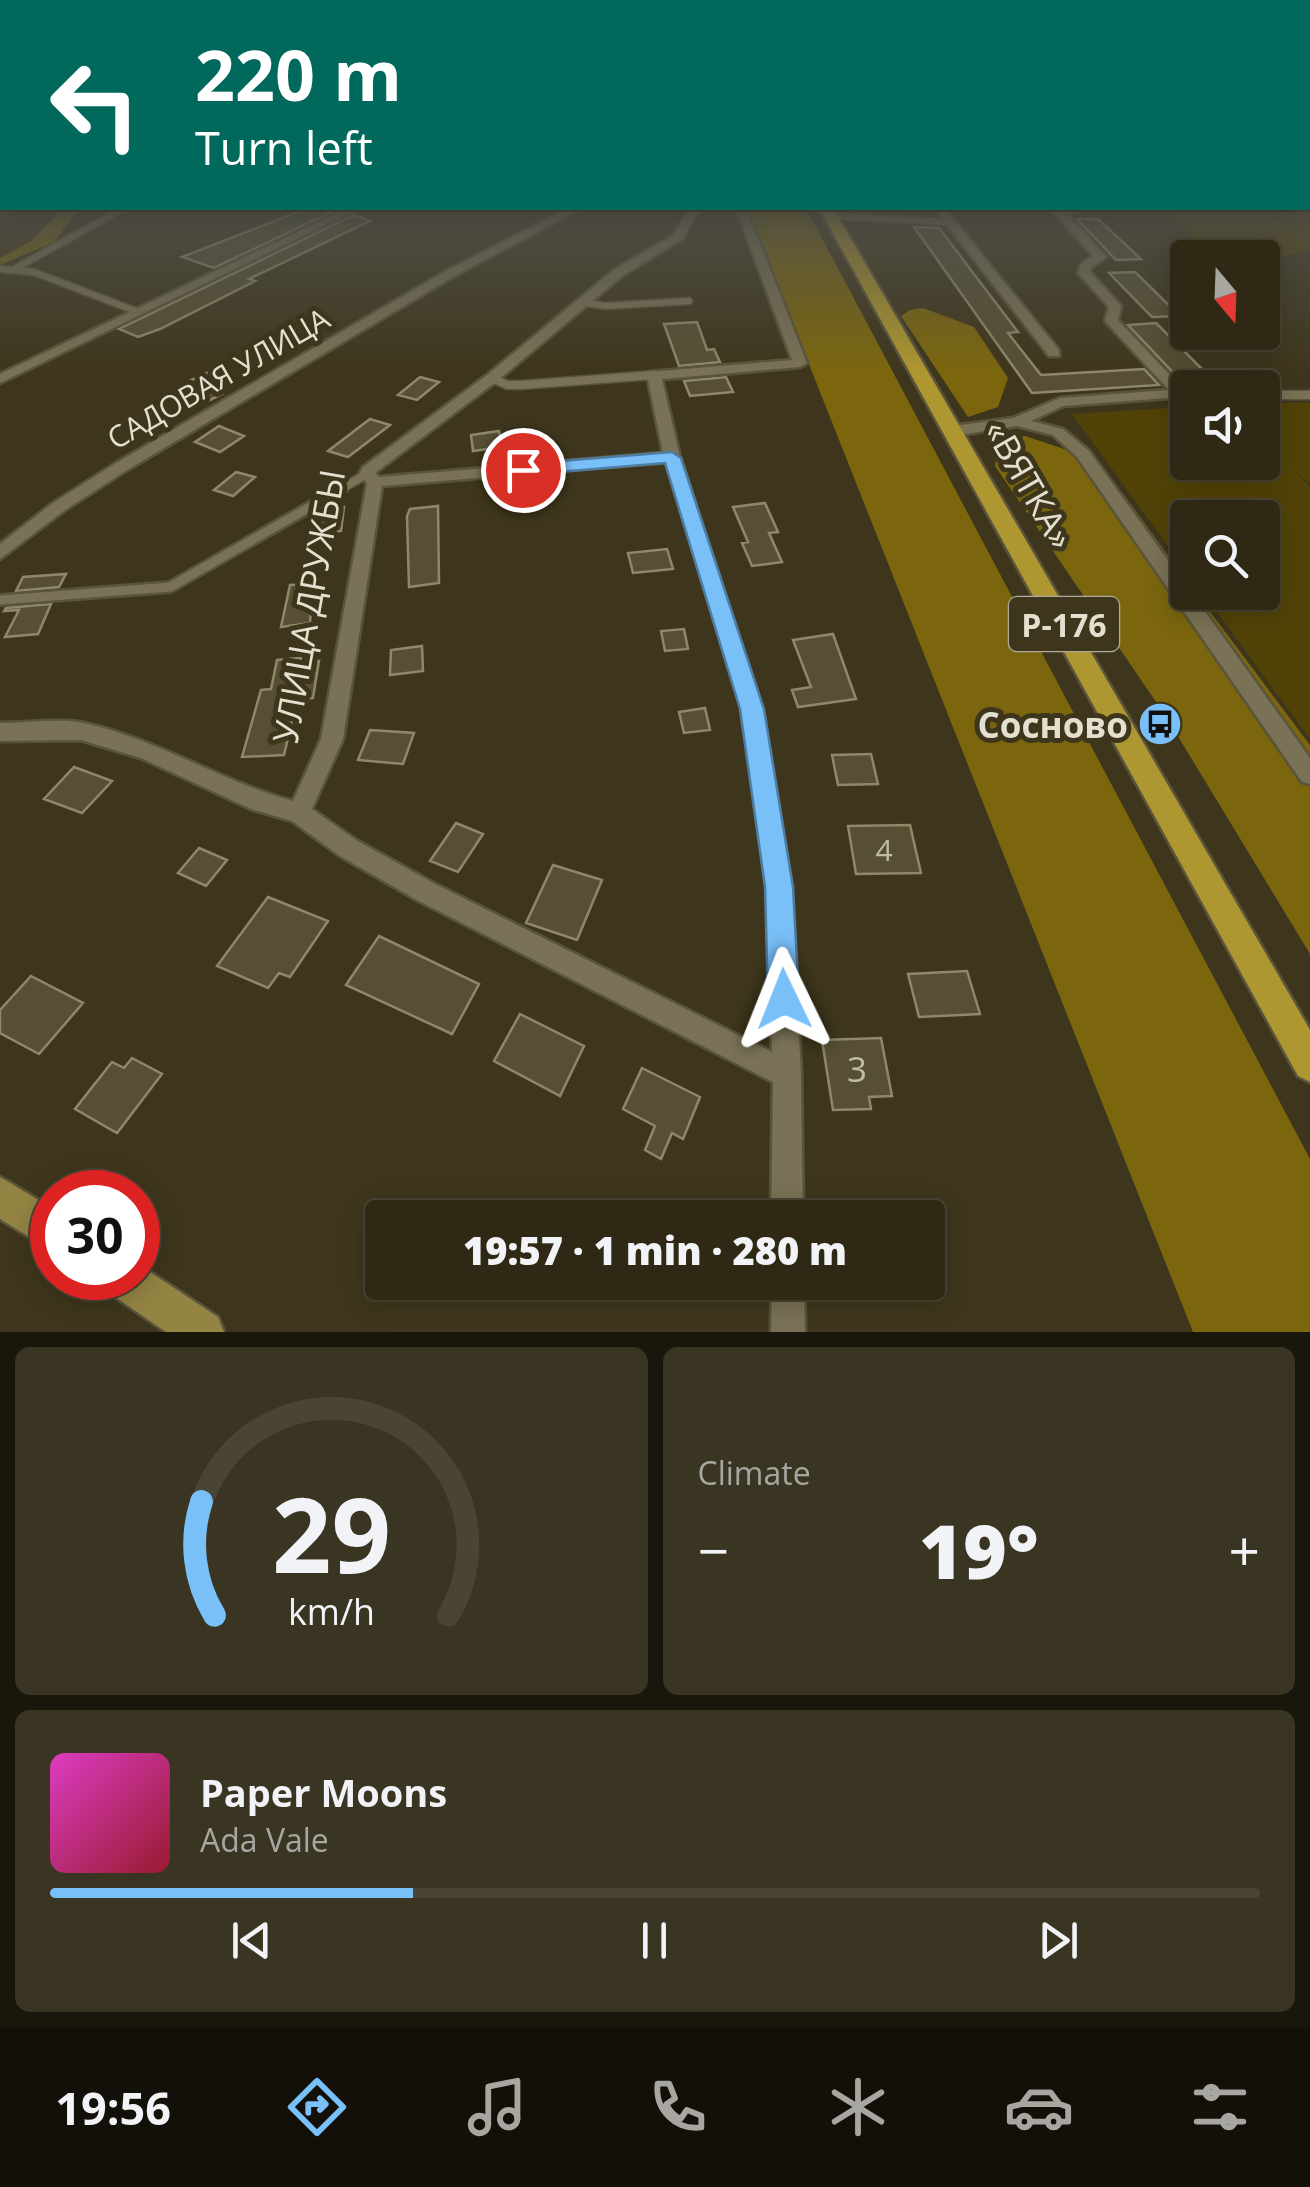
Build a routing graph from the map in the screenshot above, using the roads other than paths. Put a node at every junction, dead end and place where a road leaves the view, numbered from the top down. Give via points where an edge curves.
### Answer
1 (52, 247) edge
2 (273, 247) edge
3 (496, 247) edge
4 (661, 247) edge
5 (756, 247) edge
6 (848, 247) edge
7 (970, 247) edge
8 (1092, 247) edge
9 (14, 268) junction
10 (0, 269) edge
11 (689, 301) dead end
12 (584, 303) junction
13 (138, 312) junction
14 (1054, 353) dead end
15 (654, 374) junction
16 (492, 378) junction
17 (0, 379) edge
18 (1170, 379) edge
19 (1170, 394) edge
20 (1280, 394) edge
21 (1310, 395) edge
22 (1017, 422) junction
23 (954, 431) junction
24 (672, 458) junction
25 (371, 478) junction
26 (0, 553) edge
27 (0, 600) edge
28 (0, 732) edge
29 (1310, 775) edge
30 (299, 812) junction
31 (1310, 1064) edge
32 (787, 1074) junction
33 (0, 1196) edge
34 (788, 1200) edge
35 (30, 1216) edge
36 (155, 1300) edge
37 (788, 1300) edge
38 (204, 1332) edge
39 (788, 1332) edge

1 - 9 lane
2 - 13 street
3 - 26 street, САДОВАЯ УЛИЦА via 101,476
4 - 12 street, УЛИЦА ДРУЖБЫ
5 - 15 street via 800,363
6 - 23 main road, «ВЯТКА» / Р-176
7 - 14 street
8 - 18 street via 1100,256 1084,273 1114,306 1111,321
9 - 10 lane
9 - 13 lane
11 - 12 lane
12 - 16 street, УЛИЦА ДРУЖБЫ
13 - 17 street
15 - 16 lane via 522,385
15 - 24 street
16 - 25 street, УЛИЦА ДРУЖБЫ via 380,456
19 - 22 street via 1060,402
20 - 21 lane
22 - 23 street
22 - 29 street via 1058,432 1083,454
23 - 31 main road, «ВЯТКА» / Р-176
24 - 25 street
24 - 32 street via 752,709 779,887
25 - 27 lane via 170,587
25 - 30 street, УЛИЦА ДРУЖБЫ via 332,739
28 - 30 street via 81,731
30 - 32 street via 426,892
32 - 34 street
33 - 35 street
36 - 38 street
37 - 39 street

